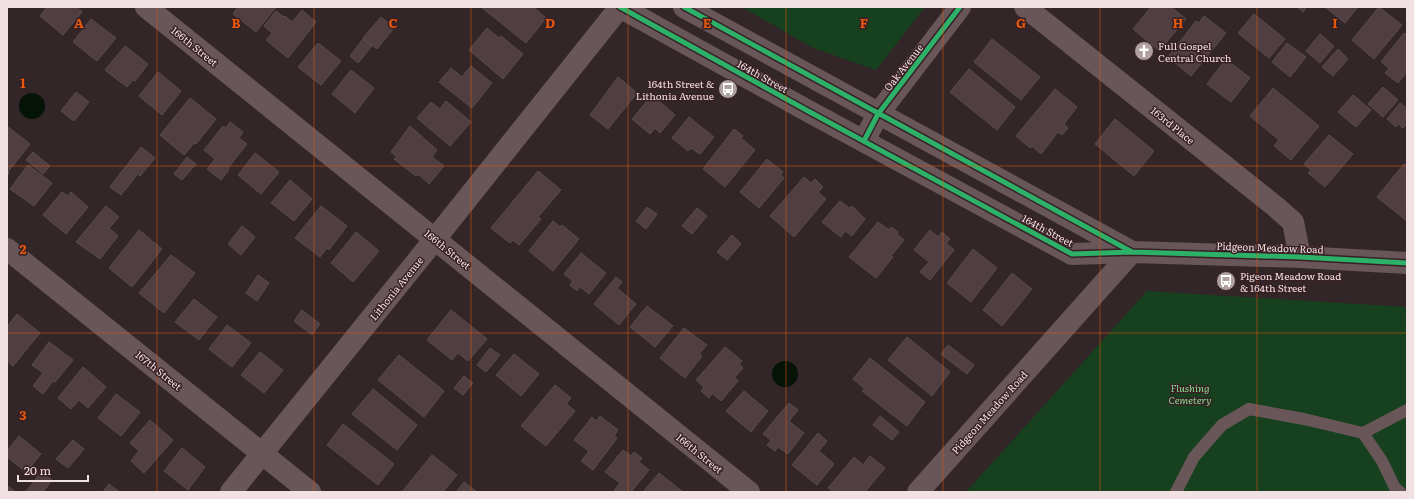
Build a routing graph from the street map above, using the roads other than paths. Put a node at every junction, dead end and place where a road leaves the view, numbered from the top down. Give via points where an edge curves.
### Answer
1 (146, 7) edge
2 (620, 7) edge
3 (684, 7) edge
4 (960, 7) edge
5 (1025, 7) edge
6 (878, 114) junction
7 (864, 141) junction
8 (436, 239) junction
9 (7, 249) edge
10 (1132, 252) junction
11 (1300, 257) junction
12 (1407, 263) edge
13 (1407, 410) edge
14 (1363, 433) junction
15 (262, 453) junction
16 (231, 492) edge
17 (310, 492) edge
18 (749, 492) edge
19 (918, 492) edge
20 (1176, 492) edge
21 (1400, 492) edge

1 - 8 street, 166th Street
2 - 7 street, 164th Street
2 - 8 street, Lithonia Avenue
3 - 6 street, 164th Street
4 - 6 street, Oak Avenue
5 - 11 street, 163rd Place via 1293,222
6 - 7 street, Oak Avenue
6 - 10 street, 164th Street
7 - 10 street, 164th Street via 1072,254
8 - 15 street, Lithonia Avenue
8 - 18 street, 166th Street
9 - 15 street, 167th Street
10 - 11 street, Pidgeon Meadow Road
10 - 19 street, Pidgeon Meadow Road
11 - 12 street, Pidgeon Meadow Road
13 - 14 lane
14 - 20 lane via 1249,409 1222,426 1194,457
14 - 21 lane via 1382,461 1395,488
15 - 16 street, Lithonia Avenue
15 - 17 street, 167th Street

